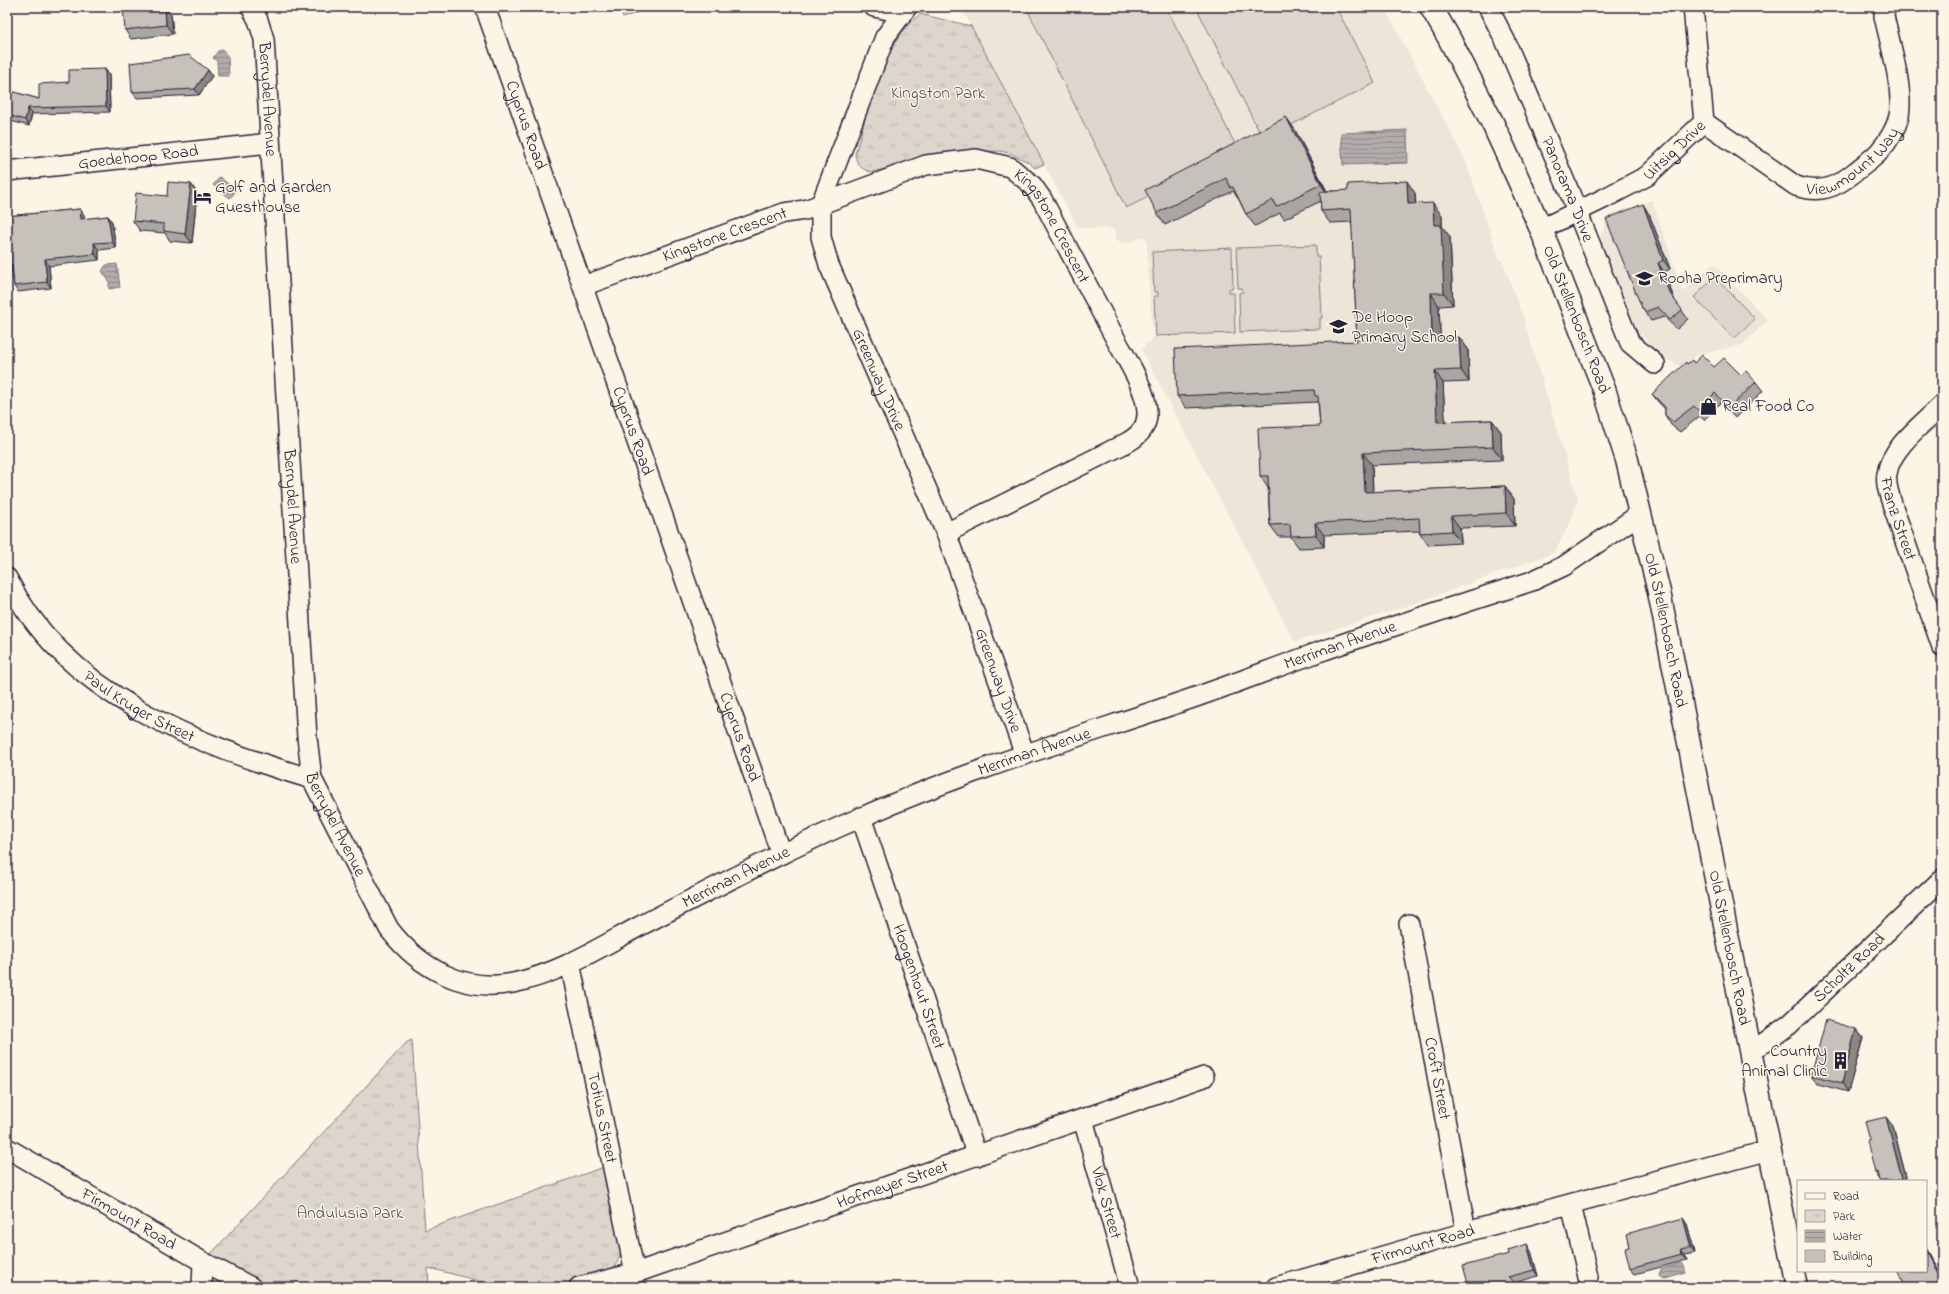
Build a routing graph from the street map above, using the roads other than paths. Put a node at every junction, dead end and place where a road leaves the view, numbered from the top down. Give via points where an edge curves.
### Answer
1 (251, 7) edge
2 (485, 7) edge
3 (874, 7) edge
4 (1431, 7) edge
5 (1488, 7) edge
6 (1693, 7) edge
7 (1885, 7) edge
8 (905, 10) edge
9 (1704, 122) junction
10 (270, 143) junction
11 (7, 171) edge
12 (821, 204) junction
13 (1578, 211) junction
14 (1541, 229) junction
15 (583, 286) junction
16 (1655, 364) dead end
17 (1942, 405) edge
18 (1640, 514) junction
19 (946, 533) junction
20 (7, 578) edge
21 (1942, 647) edge
22 (1025, 755) junction
23 (312, 779) junction
24 (861, 817) junction
25 (781, 854) junction
26 (1942, 878) edge
27 (1409, 924) dead end
28 (570, 963) junction
29 (434, 970) joint
30 (1750, 1049) junction
31 (1204, 1077) dead end
32 (1083, 1119) junction
33 (7, 1148) edge
34 (1770, 1150) junction
35 (977, 1156) junction
36 (1571, 1204) junction
37 (1466, 1232) junction
38 (203, 1262) junction
39 (635, 1273) junction
40 (1588, 1277) dead end
41 (202, 1287) edge
42 (251, 1287) edge
43 (579, 1287) edge
44 (1130, 1287) edge
45 (1276, 1287) edge
46 (1797, 1287) edge

1 - 10 street, Berrydel Avenue via 264,39
2 - 15 street, Cyprus Road
3 - 8 street
4 - 14 street, Old Stellenbosch Road via 1493,124
5 - 13 street, Panorama Drive via 1505,40
6 - 9 street, Uitsig Drive
7 - 9 street, Viewmount Way via 1884,16 1900,92 1899,116 1877,154 1845,180 1820,190 1796,186
8 - 12 street, Greenway Drive via 885,38
9 - 13 street, Uitsig Drive via 1647,176
10 - 11 street, Goedehoop Road
10 - 23 street, Berrydel Avenue via 307,737
12 - 15 street, Kingstone Crescent via 805,210 784,213
12 - 19 street, Greenway Drive via 821,237 828,266
12 - 19 street, Kingstone Crescent via 926,165 976,160 1010,167 1032,185 1042,199 1147,404 1143,430 1138,436
13 - 14 street, Uitsig Drive
13 - 16 street, Panorama Drive via 1630,343
14 - 18 street, Old Stellenbosch Road via 1604,390 1627,460
15 - 25 street, Cyprus Road
17 - 21 street, Franz Street via 1898,448 1886,474 1892,507
18 - 22 street, Merriman Avenue via 1564,566 1537,578
18 - 30 street, Old Stellenbosch Road via 1659,592
19 - 22 street, Greenway Drive
20 - 23 street, Paul Kruger Street via 24,608 48,639 76,667 114,695 169,727 202,742
22 - 24 street, Merriman Avenue
23 - 29 street, Berrydel Avenue via 389,929 402,946
24 - 25 street, Merriman Avenue
24 - 35 street, Hoogenhout Street
25 - 28 street, Merriman Avenue
26 - 30 street, Scholtz Road via 1790,1024 1764,1043
27 - 37 street, Croft Street
28 - 29 street, Merriman Avenue via 533,978 511,984 493,985 454,979
28 - 39 street, Totius Street
30 - 34 street, Old Stellenbosch Road
31 - 32 street, Hofmeyer Street
32 - 35 street, Hofmeyer Street
32 - 44 street, Vlok Street
33 - 38 street, Firmount Road
34 - 36 street, Firmount Road
34 - 46 street, Old Stellenbosch Road
35 - 39 street, Hofmeyer Street
36 - 37 street, Firmount Road
36 - 40 street
37 - 45 street, Firmount Road
38 - 41 street
38 - 42 street, Firmount Road
39 - 43 street, Hofmeyer Street

